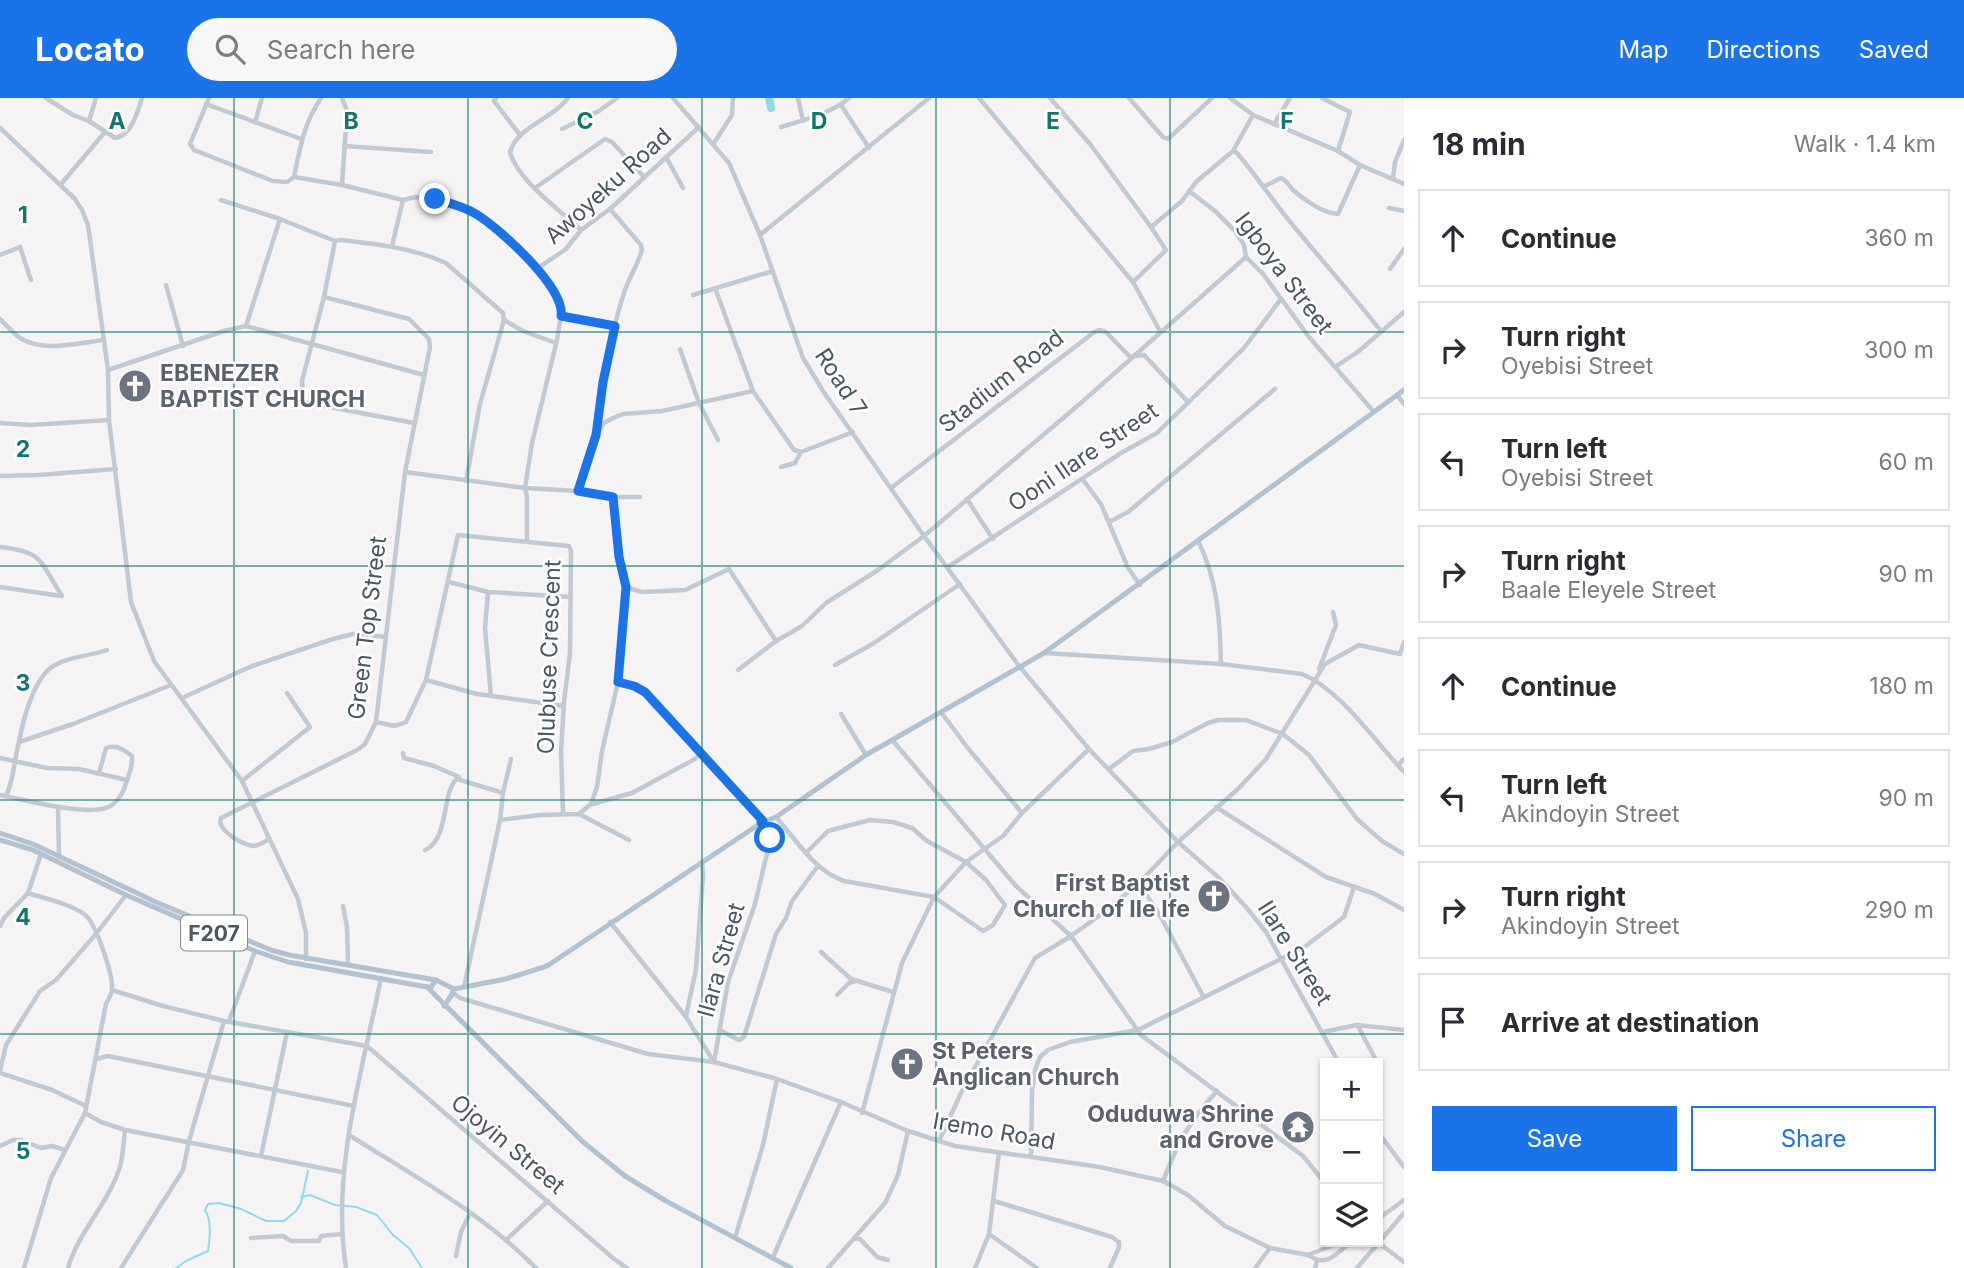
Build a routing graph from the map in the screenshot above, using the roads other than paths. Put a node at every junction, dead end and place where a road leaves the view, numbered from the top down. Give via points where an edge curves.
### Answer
1 (46, 98) edge
2 (96, 98) edge
3 (142, 98) edge
4 (209, 98) edge
5 (261, 98) edge
6 (321, 98) edge
7 (342, 98) edge
8 (496, 98) edge
9 (568, 98) edge
10 (617, 98) edge
11 (673, 98) edge
12 (733, 98) edge
13 (798, 98) edge
14 (849, 98) edge
15 (929, 98) edge
16 (979, 98) edge
17 (1050, 98) edge
18 (1129, 98) edge
19 (1202, 98) edge
20 (1212, 98) edge
21 (1230, 98) edge
22 (1290, 98) edge
23 (1322, 98) edge
24 (1207, 103) junction
25 (206, 104) junction
26 (841, 105) junction
27 (1253, 115) junction
28 (89, 121) junction
29 (255, 121) junction
30 (803, 121) junction
31 (1274, 124) junction
32 (699, 127) junction
33 (781, 127) dead end
34 (0, 128) edge
35 (562, 129) dead end
36 (106, 132) junction
37 (520, 135) junction
38 (301, 139) junction
39 (1404, 140) edge
40 (714, 143) junction
41 (344, 146) junction
42 (869, 148) junction
43 (1233, 151) junction
44 (1338, 151) junction
45 (431, 152) dead end
46 (666, 157) junction
47 (1360, 164) junction
48 (294, 177) junction
49 (644, 177) junction
50 (1392, 178) junction
51 (61, 184) junction
52 (1404, 184) edge
53 (342, 185) junction
54 (1265, 186) junction
55 (535, 188) junction
56 (683, 188) dead end
57 (1189, 191) junction
58 (221, 200) dead end
59 (403, 200) junction
60 (1389, 208) dead end
61 (610, 209) junction
62 (1404, 211) edge
63 (280, 219) junction
64 (1151, 227) junction
65 (581, 230) junction
66 (760, 235) junction
67 (335, 241) junction
68 (392, 246) junction
69 (1404, 249) edge
70 (0, 255) edge
71 (1246, 257) junction
72 (538, 268) junction
73 (1390, 269) dead end
74 (773, 271) junction
75 (31, 280) dead end
76 (1133, 282) junction
77 (166, 285) dead end
78 (715, 288) junction
79 (693, 295) dead end
80 (324, 298) junction
81 (1281, 299) junction
82 (1404, 312) edge
83 (561, 316) junction
84 (0, 319) edge
85 (505, 320) junction
86 (246, 326) junction
87 (615, 326) junction
88 (1160, 331) junction
89 (1381, 331) junction
90 (104, 340) junction
91 (556, 343) junction
92 (312, 345) junction
93 (183, 346) junction
94 (680, 349) dead end
95 (1133, 357) junction
96 (1335, 367) junction
97 (108, 370) junction
98 (424, 375) junction
99 (1275, 389) dead end
100 (1404, 390) edge
101 (753, 391) junction
102 (1397, 395) junction
103 (303, 402) junction
104 (1188, 402) junction
105 (699, 403) junction
106 (295, 404) dead end
107 (1404, 404) edge
108 (1374, 412) junction
109 (109, 420) junction
110 (0, 423) edge
111 (414, 423) junction
112 (853, 432) junction
113 (596, 435) junction
114 (718, 440) dead end
115 (801, 452) junction
116 (781, 467) dead end
117 (116, 469) junction
118 (405, 472) junction
119 (0, 475) edge
120 (1083, 480) junction
121 (466, 481) junction
122 (525, 488) junction
123 (891, 488) junction
124 (578, 491) junction
125 (613, 497) junction
126 (640, 497) dead end
127 (967, 499) junction
128 (1109, 522) junction
129 (924, 536) junction
130 (993, 539) junction
131 (527, 541) junction
132 (1198, 541) junction
133 (0, 547) edge
134 (948, 567) junction
135 (449, 582) junction
136 (960, 584) junction
137 (1140, 585) junction
138 (0, 587) edge
139 (626, 587) junction
140 (488, 592) junction
141 (571, 597) junction
142 (1333, 612) dead end
143 (386, 637) junction
144 (776, 640) junction
145 (1404, 642) edge
146 (107, 650) dead end
147 (1044, 653) junction
148 (1221, 664) junction
149 (835, 665) dead end
150 (1019, 666) junction
151 (738, 670) dead end
152 (1315, 679) junction
153 (426, 680) junction
154 (618, 682) junction
155 (171, 685) junction
156 (287, 693) dead end
157 (491, 696) junction
158 (182, 698) junction
159 (564, 706) junction
160 (941, 711) junction
161 (841, 714) dead end
162 (376, 722) junction
163 (1283, 734) junction
164 (893, 741) junction
165 (19, 742) junction
166 (1089, 749) junction
167 (702, 752) junction
168 (403, 754) dead end
169 (866, 755) junction
170 (0, 758) edge
171 (1404, 758) edge
172 (511, 759) dead end
173 (13, 761) junction
174 (1398, 765) junction
175 (1109, 769) junction
176 (447, 771) junction
177 (1404, 772) edge
178 (99, 773) junction
179 (127, 780) junction
180 (242, 781) junction
181 (470, 781) junction
182 (450, 791) junction
183 (503, 793) junction
184 (3, 796) edge
185 (252, 803) junction
186 (591, 804) junction
187 (58, 807) junction
188 (1216, 807) junction
189 (1022, 813) junction
190 (563, 814) junction
191 (579, 814) junction
192 (776, 817) junction
193 (500, 820) junction
194 (762, 822) junction
195 (0, 832) edge
196 (269, 839) junction
197 (0, 840) edge
198 (629, 840) dead end
199 (1178, 842) junction
200 (985, 849) junction
201 (425, 850) dead end
202 (807, 852) junction
203 (41, 854) junction
204 (1404, 854) edge
205 (59, 857) junction
206 (702, 862) junction
207 (966, 862) junction
208 (818, 866) junction
209 (1139, 883) junction
210 (1354, 887) junction
211 (28, 892) junction
212 (126, 895) junction
213 (934, 897) junction
214 (343, 906) dead end
215 (1404, 910) edge
216 (2, 917) edge
217 (610, 922) junction
218 (0, 926) edge
219 (96, 934) junction
220 (1071, 936) junction
221 (255, 951) junction
222 (821, 953) dead end
223 (1280, 959) junction
224 (306, 961) junction
225 (348, 964) junction
226 (381, 978) junction
227 (436, 981) junction
228 (856, 981) junction
229 (427, 987) junction
230 (464, 987) junction
231 (112, 990) junction
232 (452, 991) junction
233 (893, 992) junction
234 (837, 995) dead end
235 (1203, 996) junction
236 (444, 1006) junction
237 (686, 1017) junction
238 (226, 1021) junction
239 (1357, 1025) junction
240 (719, 1030) junction
241 (1138, 1030) junction
242 (1404, 1030) edge
243 (287, 1032) junction
244 (1322, 1032) junction
245 (3, 1044) edge
246 (367, 1046) junction
247 (1336, 1058) edge
248 (1375, 1058) edge
249 (96, 1059) junction
250 (713, 1062) junction
251 (0, 1072) edge
252 (208, 1076) junction
253 (778, 1079) junction
254 (275, 1090) junction
255 (1217, 1091) junction
256 (841, 1102) junction
257 (354, 1105) junction
258 (86, 1106) junction
259 (85, 1113) junction
260 (862, 1113) junction
261 (125, 1130) junction
262 (908, 1131) junction
263 (349, 1135) junction
264 (1383, 1139) edge
265 (189, 1141) junction
266 (939, 1141) junction
267 (0, 1146) edge
268 (65, 1150) junction
269 (999, 1152) junction
270 (261, 1156) junction
271 (1031, 1156) junction
272 (1404, 1167) edge
273 (342, 1172) junction
274 (1320, 1177) edge
275 (1163, 1181) junction
276 (994, 1200) junction
277 (1404, 1200) edge
278 (548, 1201) junction
279 (470, 1213) junction
280 (1404, 1213) edge
281 (1383, 1215) edge
282 (342, 1234) junction
283 (989, 1234) junction
284 (251, 1238) dead end
285 (735, 1238) junction
286 (507, 1239) junction
287 (855, 1239) junction
288 (1383, 1240) edge
289 (1383, 1246) edge
290 (1330, 1247) edge
291 (1345, 1247) edge
292 (1377, 1247) edge
293 (1270, 1248) junction
294 (1326, 1249) junction
295 (1308, 1255) junction
296 (456, 1256) dead end
297 (774, 1257) junction
298 (1332, 1257) junction
299 (888, 1260) dead end
300 (1404, 1262) edge
301 (1320, 1264) edge
302 (24, 1268) edge
303 (68, 1268) edge
304 (121, 1268) edge
305 (346, 1268) edge
306 (536, 1268) edge
307 (627, 1268) edge
308 (791, 1268) edge
309 (828, 1268) edge
310 (975, 1268) edge
311 (1037, 1268) edge
312 (1110, 1268) edge
313 (1255, 1268) edge
314 (1315, 1268) edge
315 (1357, 1268) edge

1 - 28 street
2 - 28 street
3 - 36 street via 122,136 115,138
4 - 25 street
5 - 29 street
6 - 38 street
7 - 41 street via 347,111
8 - 37 street
9 - 37 street
10 - 35 street
11 - 32 street, Road 7
12 - 40 street via 732,115
13 - 30 street
14 - 26 street
15 - 42 street
16 - 76 street
17 - 64 street
18 - 24 street via 1168,138
19 - 24 street
20 - 24 street
21 - 27 street
22 - 31 street
23 - 44 street via 1350,112
25 - 29 street
25 - 48 street via 190,144 194,150 273,181 287,182
26 - 30 street
26 - 42 street
27 - 31 street
27 - 43 street
28 - 36 street
29 - 38 street
30 - 33 street
31 - 44 street
32 - 40 street, Road 7
32 - 46 street, Awoyeku Road
34 - 51 street
36 - 51 street
37 - 55 street via 511,156
38 - 48 street
39 - 50 street
40 - 66 street, Road 7 via 729,163
41 - 45 street
41 - 53 street
42 - 66 street
43 - 54 street
43 - 57 street
44 - 47 street
46 - 49 street, Awoyeku Road
46 - 56 street
47 - 50 street
47 - 54 street via 1338,214 1312,203 1287,180 1281,178
48 - 53 street
49 - 55 street via 605,139
49 - 61 street, Awoyeku Road
50 - 52 street
51 - 90 street via 88,225
53 - 59 street
54 - 89 street
55 - 65 street
57 - 64 street
57 - 71 street, Igboya Street via 1235,231
58 - 63 street
59 - 68 street
59 - 72 street via 435,199 477,215
60 - 62 street
61 - 65 street, Awoyeku Road
61 - 87 street via 642,250
63 - 67 street
63 - 86 street
64 - 76 street via 1166,250
65 - 72 street, Awoyeku Road via 566,249
66 - 74 street, Road 7
67 - 68 street
67 - 80 street
68 - 85 street via 446,263 503,313
69 - 73 street
70 - 75 street via 20,247
71 - 81 street, Igboya Street
71 - 88 street
72 - 83 street via 560,301
74 - 78 street
74 - 112 street, Road 7 via 803,358
76 - 88 street
77 - 93 street
78 - 79 street
78 - 101 street
80 - 92 street
80 - 98 street, Green Top Street via 409,319 429,339
81 - 96 street, Igboya Street
81 - 104 street, Ooni Ilare Street via 1244,348
82 - 89 street
83 - 87 street
83 - 91 street
84 - 90 street via 17,336 35,344
85 - 91 street
85 - 121 street via 480,404
86 - 92 street
86 - 93 street
87 - 113 street
88 - 95 street
89 - 96 street
90 - 97 street
91 - 122 street
92 - 98 street
92 - 103 street via 302,381
93 - 97 street
94 - 105 street
95 - 104 street via 1144,355
95 - 123 street, Stadium Road via 1106,332 1093,333
95 - 127 street
96 - 108 street, Igboya Street
97 - 109 street
98 - 111 street, Green Top Street
99 - 128 street via 1128,512
100 - 102 main road
101 - 105 street
101 - 115 street via 794,450
102 - 107 street
102 - 108 main road
103 - 106 street
103 - 111 street
104 - 120 street, Ooni Ilare Street via 1157,433
105 - 113 street via 623,414 604,423
105 - 114 street
108 - 132 main road
109 - 110 street
109 - 117 street
111 - 118 street, Green Top Street
112 - 115 street
112 - 123 street, Road 7
113 - 124 street
115 - 116 street via 795,463
117 - 119 street
117 - 155 street via 131,602 154,661
118 - 121 street
118 - 143 street, Green Top Street
120 - 128 street
120 - 130 street, Ooni Ilare Street
121 - 122 street
122 - 124 street
122 - 131 street
123 - 129 street, Road 7
124 - 125 street
125 - 126 street
125 - 139 street
127 - 129 street
127 - 130 street
128 - 137 street
129 - 134 street, Road 7
129 - 144 street
130 - 134 street, Ooni Ilare Street
131 - 135 street, Olubuse Crescent via 458,535
131 - 141 street, Olubuse Crescent via 571,548
132 - 137 main road
132 - 148 street via 1216,594
133 - 138 street via 33,553 62,596
134 - 136 street, Road 7
135 - 140 street
135 - 153 street, Olubuse Crescent
136 - 149 street
136 - 150 street, Road 7
137 - 147 main road
139 - 144 street via 642,592 684,590 729,569
139 - 154 street
140 - 141 street
140 - 157 street via 485,628
141 - 159 street, Olubuse Crescent
142 - 152 street via 1336,625
143 - 158 street via 353,634 333,639 252,666
143 - 162 street, Green Top Street
144 - 151 street
145 - 152 street via 1400,654 1359,645 1349,649 1325,664
146 - 165 street via 67,660 44,673 22,723
147 - 148 street
147 - 150 main road
148 - 152 street
150 - 160 main road
150 - 166 street, Road 7
152 - 163 street
152 - 174 street
153 - 157 street
153 - 162 street, Olubuse Crescent via 406,722 395,726
154 - 167 street via 645,692
154 - 186 street
155 - 158 street
155 - 165 street
156 - 180 street via 310,727
157 - 159 street
158 - 180 street
159 - 190 street, Olubuse Crescent
160 - 164 main road
160 - 189 street
161 - 169 street
162 - 185 street, Green Top Street via 357,750
163 - 175 street via 1246,720 1218,720 1172,742 1133,751
163 - 188 street via 1254,772
163 - 204 street via 1309,755 1357,819
164 - 169 main road
164 - 200 street
165 - 173 street
166 - 175 street, Ilare Street
166 - 189 street
167 - 186 street via 638,790
167 - 194 street
168 - 176 street
169 - 192 main road
170 - 173 street
171 - 174 street
172 - 183 street
173 - 178 street
173 - 184 street via 11,787
174 - 177 street
175 - 199 street, Ilare Street
176 - 181 street
176 - 182 street
178 - 179 street
178 - 179 street via 109,746 132,756
179 - 187 street via 111,807
180 - 185 street
181 - 182 street via 457,779
181 - 183 street
182 - 201 street via 438,838
183 - 193 street
184 - 187 street
185 - 196 street
185 - 196 street, Green Top Street via 221,818 221,827 253,846
186 - 191 street
187 - 205 street
188 - 199 street
188 - 210 street via 1326,877
189 - 200 street
190 - 191 street
190 - 193 street
191 - 198 street
192 - 194 main road
192 - 202 street
193 - 230 street
194 - 206 main road
194 - 240 street, Ilara Street via 769,845 728,982
195 - 205 main road, F207
196 - 224 street via 298,899 306,933
197 - 203 main road, F207
199 - 209 street
199 - 223 street, Ilare Street via 1246,907
200 - 207 street
200 - 220 street via 1016,886
202 - 207 street via 828,831 870,820 912,828
202 - 208 street
203 - 211 street
203 - 212 main road, F207
205 - 224 main road, F207 via 158,903
206 - 217 main road
206 - 237 street via 696,969
207 - 213 street
207 - 213 street via 1005,905 993,925 981,930
208 - 213 street via 844,881
208 - 240 street via 776,933 744,1037 739,1040
209 - 220 street
209 - 235 street
210 - 215 street
210 - 223 street via 1344,917 1317,940
211 - 216 street
211 - 219 street via 85,915
212 - 219 street
212 - 221 main road, F207
213 - 233 street
214 - 225 street
216 - 218 street
217 - 230 main road via 547,966
217 - 237 street, Ilara Street
219 - 231 street
219 - 245 street via 56,980 40,991
220 - 241 street
220 - 266 street via 1035,958 1028,968
221 - 224 main road, F207
221 - 238 street
222 - 228 street
223 - 235 street
223 - 244 street, Ilare Street
224 - 225 main road, F207
224 - 226 main road, F207
225 - 227 main road, F207
226 - 229 main road, F207
226 - 246 street
227 - 229 main road
227 - 232 main road
228 - 233 street
228 - 234 street
229 - 236 main road
230 - 232 main road
231 - 238 street
231 - 249 street
232 - 236 main road
232 - 250 street, Iremo Road via 460,998 648,1054
233 - 260 street
235 - 241 street
236 - 285 main road via 583,1142 625,1176
237 - 250 street, Ilara Street
238 - 243 street
238 - 252 street
239 - 242 street
239 - 244 street
239 - 248 street
240 - 250 street, Ilara Street
241 - 255 street
241 - 271 street via 1070,1042 1040,1057 1032,1091
243 - 246 street
243 - 254 street
244 - 247 street, Ilare Street
245 - 251 street
246 - 257 street
246 - 278 street, Ojoyin Street
249 - 252 street via 108,1056
249 - 258 street
250 - 253 street, Iremo Road
251 - 258 street
252 - 254 street
252 - 265 street
253 - 256 street, Iremo Road
253 - 285 street
254 - 257 street
254 - 270 street
255 - 274 street via 1303,1156
255 - 275 street via 1178,1142
256 - 260 street, Iremo Road
256 - 297 street
257 - 263 street
258 - 259 street
259 - 261 street
259 - 268 street
260 - 262 street, Iremo Road
261 - 265 street
261 - 303 street via 120,1166 80,1236
262 - 266 street, Iremo Road
262 - 287 street via 889,1196
263 - 273 street
263 - 279 street
264 - 272 street
265 - 270 street
265 - 304 street via 183,1170
266 - 269 street, Iremo Road
267 - 268 street via 21,1140
268 - 302 street via 51,1178
269 - 271 street, Iremo Road
269 - 276 street
270 - 273 street
271 - 275 street, Iremo Road
273 - 282 street
275 - 293 street, Iremo Road via 1225,1226
276 - 283 street
276 - 312 street via 1112,1237 1119,1247
277 - 281 street
278 - 286 street
278 - 307 street, Ojoyin Street
279 - 286 street
279 - 296 street
280 - 288 street
282 - 284 street via 321,1236 319,1241
282 - 305 street
283 - 310 street
283 - 311 street
285 - 297 main road
286 - 306 street
287 - 299 street via 860,1238 877,1257
287 - 309 street
289 - 300 street
290 - 294 street
291 - 298 street
292 - 315 street
293 - 295 street, Iremo Road
293 - 313 street
294 - 295 street
294 - 298 street
295 - 301 street
297 - 308 main road
298 - 301 street
301 - 314 street

